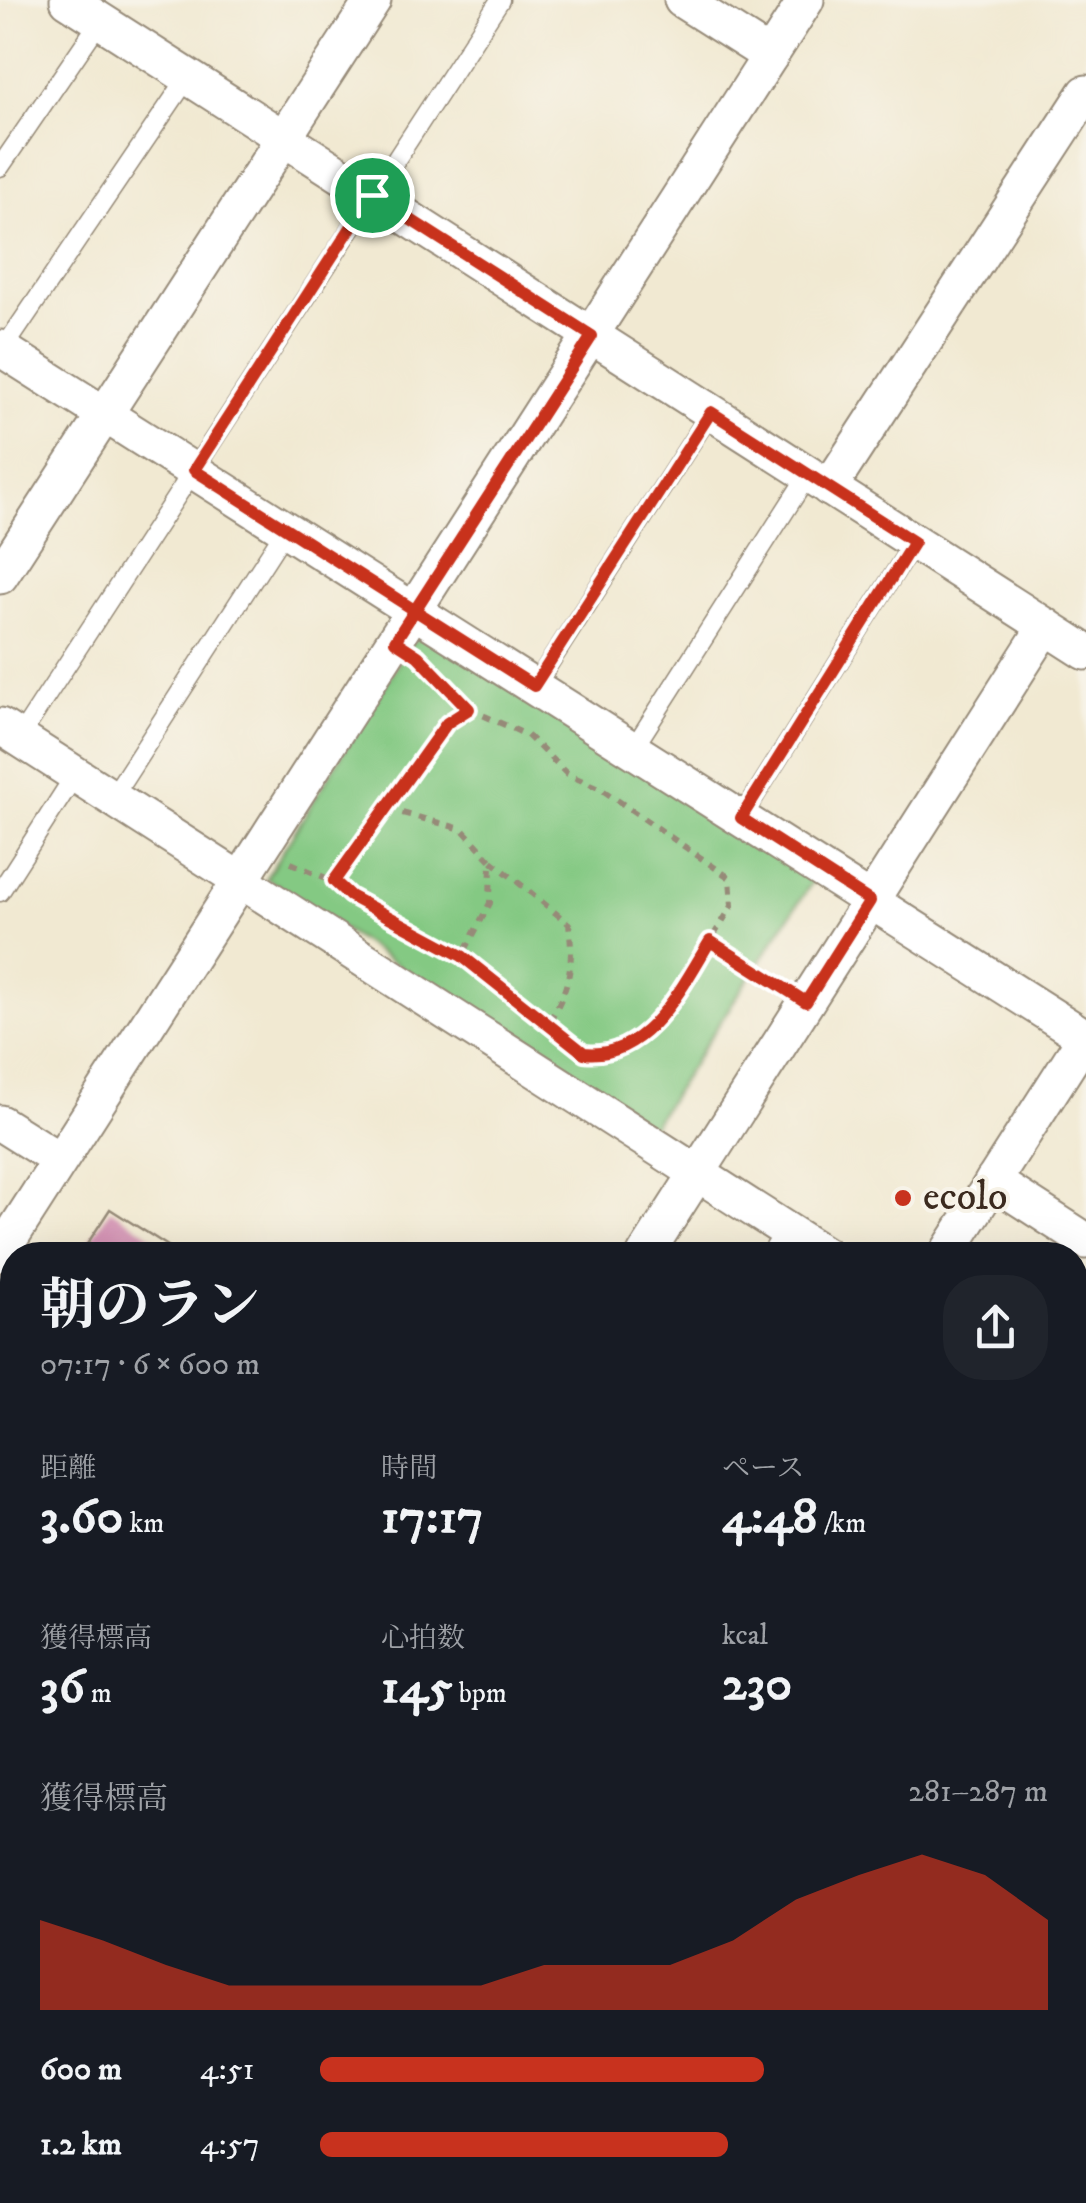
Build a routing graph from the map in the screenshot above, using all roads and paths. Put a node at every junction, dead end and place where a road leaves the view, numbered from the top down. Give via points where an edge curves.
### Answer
1 (68, 0) edge
2 (373, 0) edge
3 (500, 0) edge
4 (682, 0) edge
5 (806, 0) edge
6 (100, 21) junction
7 (770, 56) junction
8 (188, 76) junction
9 (1086, 94) edge
10 (284, 138) junction
11 (0, 167) edge
12 (372, 195) junction
13 (592, 336) junction
14 (1, 350) edge
15 (711, 412) junction
16 (105, 414) junction
17 (194, 470) junction
18 (818, 481) junction
19 (286, 528) junction
20 (914, 542) junction
21 (0, 576) edge
22 (414, 611) junction
23 (1046, 626) junction
24 (395, 641) junction
25 (1086, 652) edge
26 (534, 686) junction
27 (469, 709) junction
28 (10, 732) edge
29 (632, 749) junction
30 (76, 775) junction
31 (112, 798) junction
32 (387, 809) junction
33 (741, 818) junction
34 (490, 860) junction
35 (274, 866) dead end
36 (240, 880) junction
37 (334, 881) junction
38 (0, 892) edge
39 (870, 901) junction
40 (710, 941) junction
41 (462, 956) junction
42 (806, 1002) junction
43 (548, 1023) junction
44 (1086, 1037) edge
45 (0, 1123) edge
46 (59, 1160) junction
47 (697, 1173) junction
48 (993, 1182) junction
49 (8, 1242) edge
50 (653, 1242) edge
51 (778, 1242) edge
52 (954, 1242) edge
53 (1086, 1242) edge

1 - 6 street
2 - 10 street
3 - 12 lane
4 - 7 street
5 - 7 street
6 - 8 street
6 - 11 lane
7 - 13 street
8 - 10 street
8 - 14 lane
9 - 18 street
10 - 12 street
10 - 16 street
12 - 13 street
12 - 17 lane
13 - 15 street
13 - 22 street
14 - 16 street
15 - 18 street
15 - 26 lane
16 - 17 street
16 - 21 street
17 - 19 street
17 - 28 lane
18 - 20 street
18 - 29 lane
19 - 22 street
19 - 31 lane
20 - 23 street
20 - 33 lane
22 - 24 street
22 - 26 street
23 - 25 street
23 - 39 street
24 - 27 path
24 - 36 street
26 - 29 street
27 - 32 path via 447,723
27 - 40 path via 527,735 568,774 601,789 730,878 732,906
28 - 30 street
29 - 33 street
30 - 31 street
30 - 38 lane
31 - 36 street
32 - 34 path via 462,829
32 - 37 path
33 - 39 street
34 - 41 path via 490,903
34 - 43 path via 568,924 574,958 568,990
35 - 37 path via 306,867
36 - 46 street
36 - 47 street
37 - 41 path
39 - 42 street
39 - 44 street
40 - 42 path
40 - 43 path via 670,1004 628,1047 584,1053
41 - 43 path
42 - 47 street
44 - 48 street
45 - 46 street
46 - 49 street
47 - 50 street
47 - 51 street
48 - 52 street
48 - 53 street

